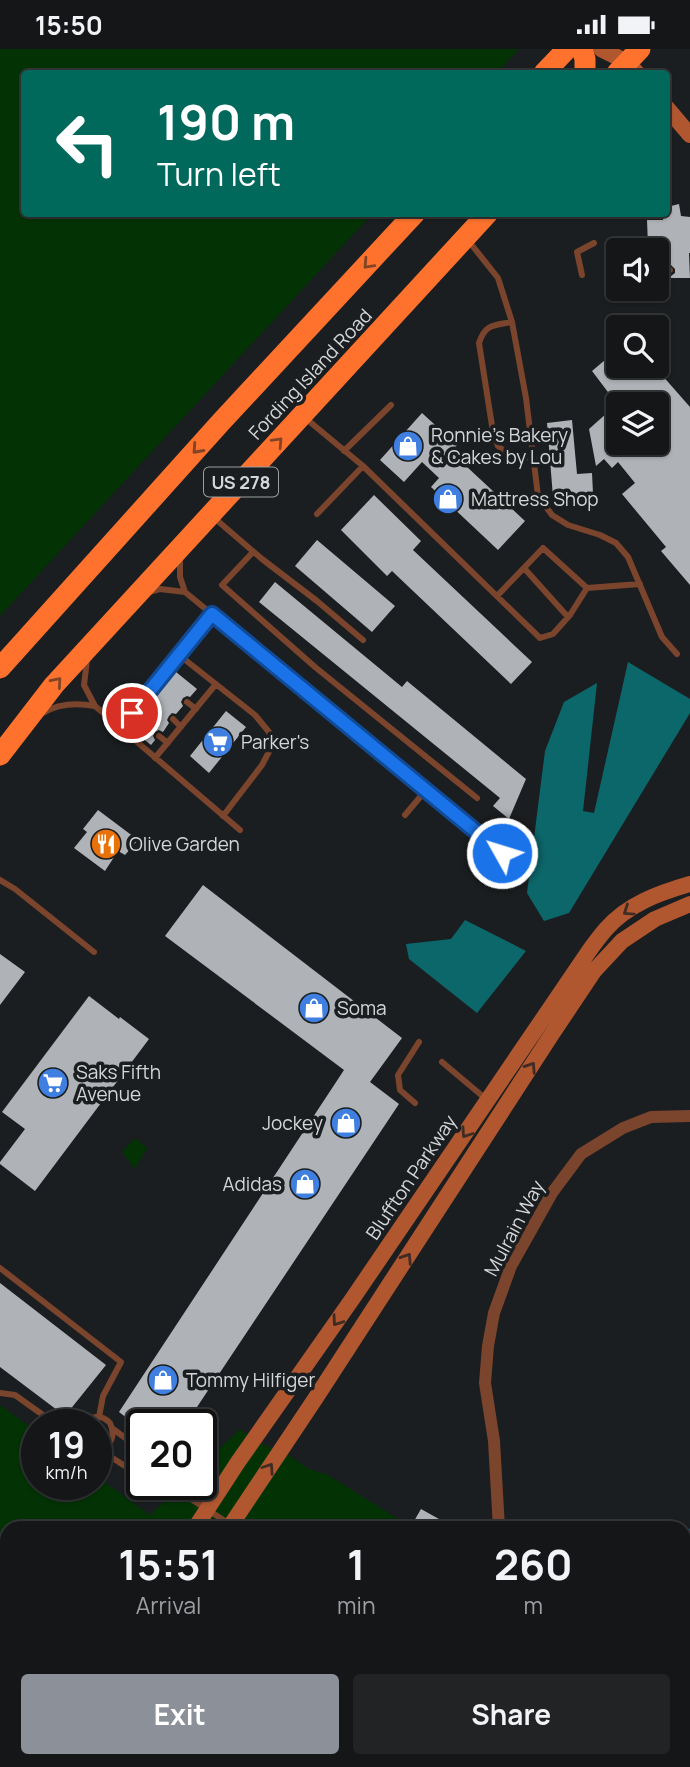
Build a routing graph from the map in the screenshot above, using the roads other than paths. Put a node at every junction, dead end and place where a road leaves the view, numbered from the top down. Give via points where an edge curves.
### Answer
1 (567, 49) edge
2 (582, 49) edge
3 (601, 49) edge
4 (630, 61) edge
5 (547, 70) edge
6 (585, 70) edge
7 (670, 112) edge
8 (690, 135) edge
9 (411, 217) edge
10 (473, 217) edge
11 (484, 217) edge
12 (466, 238) junction
13 (594, 243) dead end
14 (582, 275) dead end
15 (427, 279) junction
16 (512, 322) junction
17 (391, 405) dead end
18 (302, 415) junction
19 (344, 451) junction
20 (533, 458) junction
21 (363, 466) junction
22 (317, 514) dead end
23 (211, 515) junction
24 (181, 547) junction
25 (253, 552) junction
26 (524, 568) junction
27 (640, 584) junction
28 (587, 588) junction
29 (185, 592) junction
30 (137, 595) junction
31 (497, 596) junction
32 (212, 614) junction
33 (568, 617) junction
34 (99, 637) junction
35 (363, 640) dead end
36 (677, 654) dead end
37 (179, 655) junction
38 (0, 668) edge
39 (159, 680) junction
40 (216, 684) junction
41 (166, 685) dead end
42 (187, 702) dead end
43 (95, 706) junction
44 (195, 709) junction
45 (132, 713) junction
46 (139, 719) dead end
47 (173, 719) dead end
48 (181, 726) junction
49 (121, 728) junction
50 (20, 729) junction
51 (159, 736) dead end
52 (168, 743) junction
53 (0, 755) edge
54 (155, 758) junction
55 (426, 790) junction
56 (477, 798) dead end
57 (405, 815) dead end
58 (223, 816) junction
59 (240, 830) dead end
60 (502, 853) dead end
61 (0, 880) edge
62 (690, 884) edge
63 (690, 904) edge
64 (94, 952) dead end
65 (419, 1042) dead end
66 (442, 1062) dead end
67 (488, 1101) junction
68 (415, 1103) dead end
69 (690, 1116) edge
70 (0, 1268) edge
71 (0, 1393) edge
72 (35, 1409) edge
73 (100, 1409) edge
74 (113, 1429) joint
75 (126, 1438) edge
76 (112, 1439) edge
77 (192, 1500) edge
78 (207, 1510) junction
79 (200, 1521) edge
80 (223, 1521) edge
81 (233, 1521) edge
82 (499, 1521) edge

1 - 5 highway
2 - 6 highway
3 - 4 main road
7 - 8 main road
9 -> 38 highway, Fording Island Road / US 278
10 - 15 highway
11 - 12 highway, Fording Island Road / US 278
12 - 15 highway, Fording Island Road / US 278
12 - 16 lane via 498,278
13 - 14 lane via 577,252
15 - 18 highway, Fording Island Road / US 278
16 - 20 lane
16 - 20 lane via 491,325 479,343 498,446 509,455
17 - 19 lane
18 - 19 lane
23 -> 18 highway, Fording Island Road / US 278
19 - 21 lane
20 - 27 lane via 538,496 552,515 616,543
21 - 22 lane
21 - 31 lane
23 - 24 highway, Fording Island Road / US 278
23 - 25 lane
24 - 29 lane via 180,577
24 - 30 highway, Fording Island Road / US 278
25 - 35 lane
25 - 56 lane via 222,585
26 - 28 lane via 543,548
26 - 31 lane
26 - 33 lane
27 - 28 lane
27 - 36 lane via 662,637
28 - 33 lane
29 - 30 lane via 160,589
29 - 32 lane
30 - 34 highway, Fording Island Road / US 278
31 - 33 lane via 540,638 553,634
32 - 37 lane
32 - 55 lane
34 - 43 lane via 84,673 84,685
50 -> 34 highway, Fording Island Road / US 278
37 - 39 lane
37 - 40 lane
39 - 41 lane
39 - 45 lane via 149,699
40 - 44 lane
40 - 58 lane via 255,715 269,732 271,748
42 - 44 lane
43 - 49 lane
43 - 50 lane via 49,709
44 - 48 lane
45 - 46 lane
45 - 49 lane
47 - 48 lane
48 - 52 lane
49 - 54 lane
50 - 53 highway, Fording Island Road / US 278
51 - 52 lane
52 - 54 lane
54 - 58 lane
55 - 57 lane
55 - 60 lane
58 - 59 lane
61 - 64 lane
62 -> 67 main road, Bluffton Parkway via 657,894 607,927
81 -> 63 main road, Bluffton Parkway via 594,971 622,941 655,919
65 - 68 lane via 398,1075 400,1090
66 - 67 lane
67 -> 78 main road, Bluffton Parkway
69 - 82 street, Mulrain Way via 652,1117 623,1128 581,1154 552,1193 511,1266 494,1313 485,1383
70 - 73 lane via 121,1362
71 - 72 lane via 15,1395
74 - 75 lane
74 - 76 lane
77 - 78 lane
78 - 79 main road, Bluffton Parkway
78 - 80 lane

